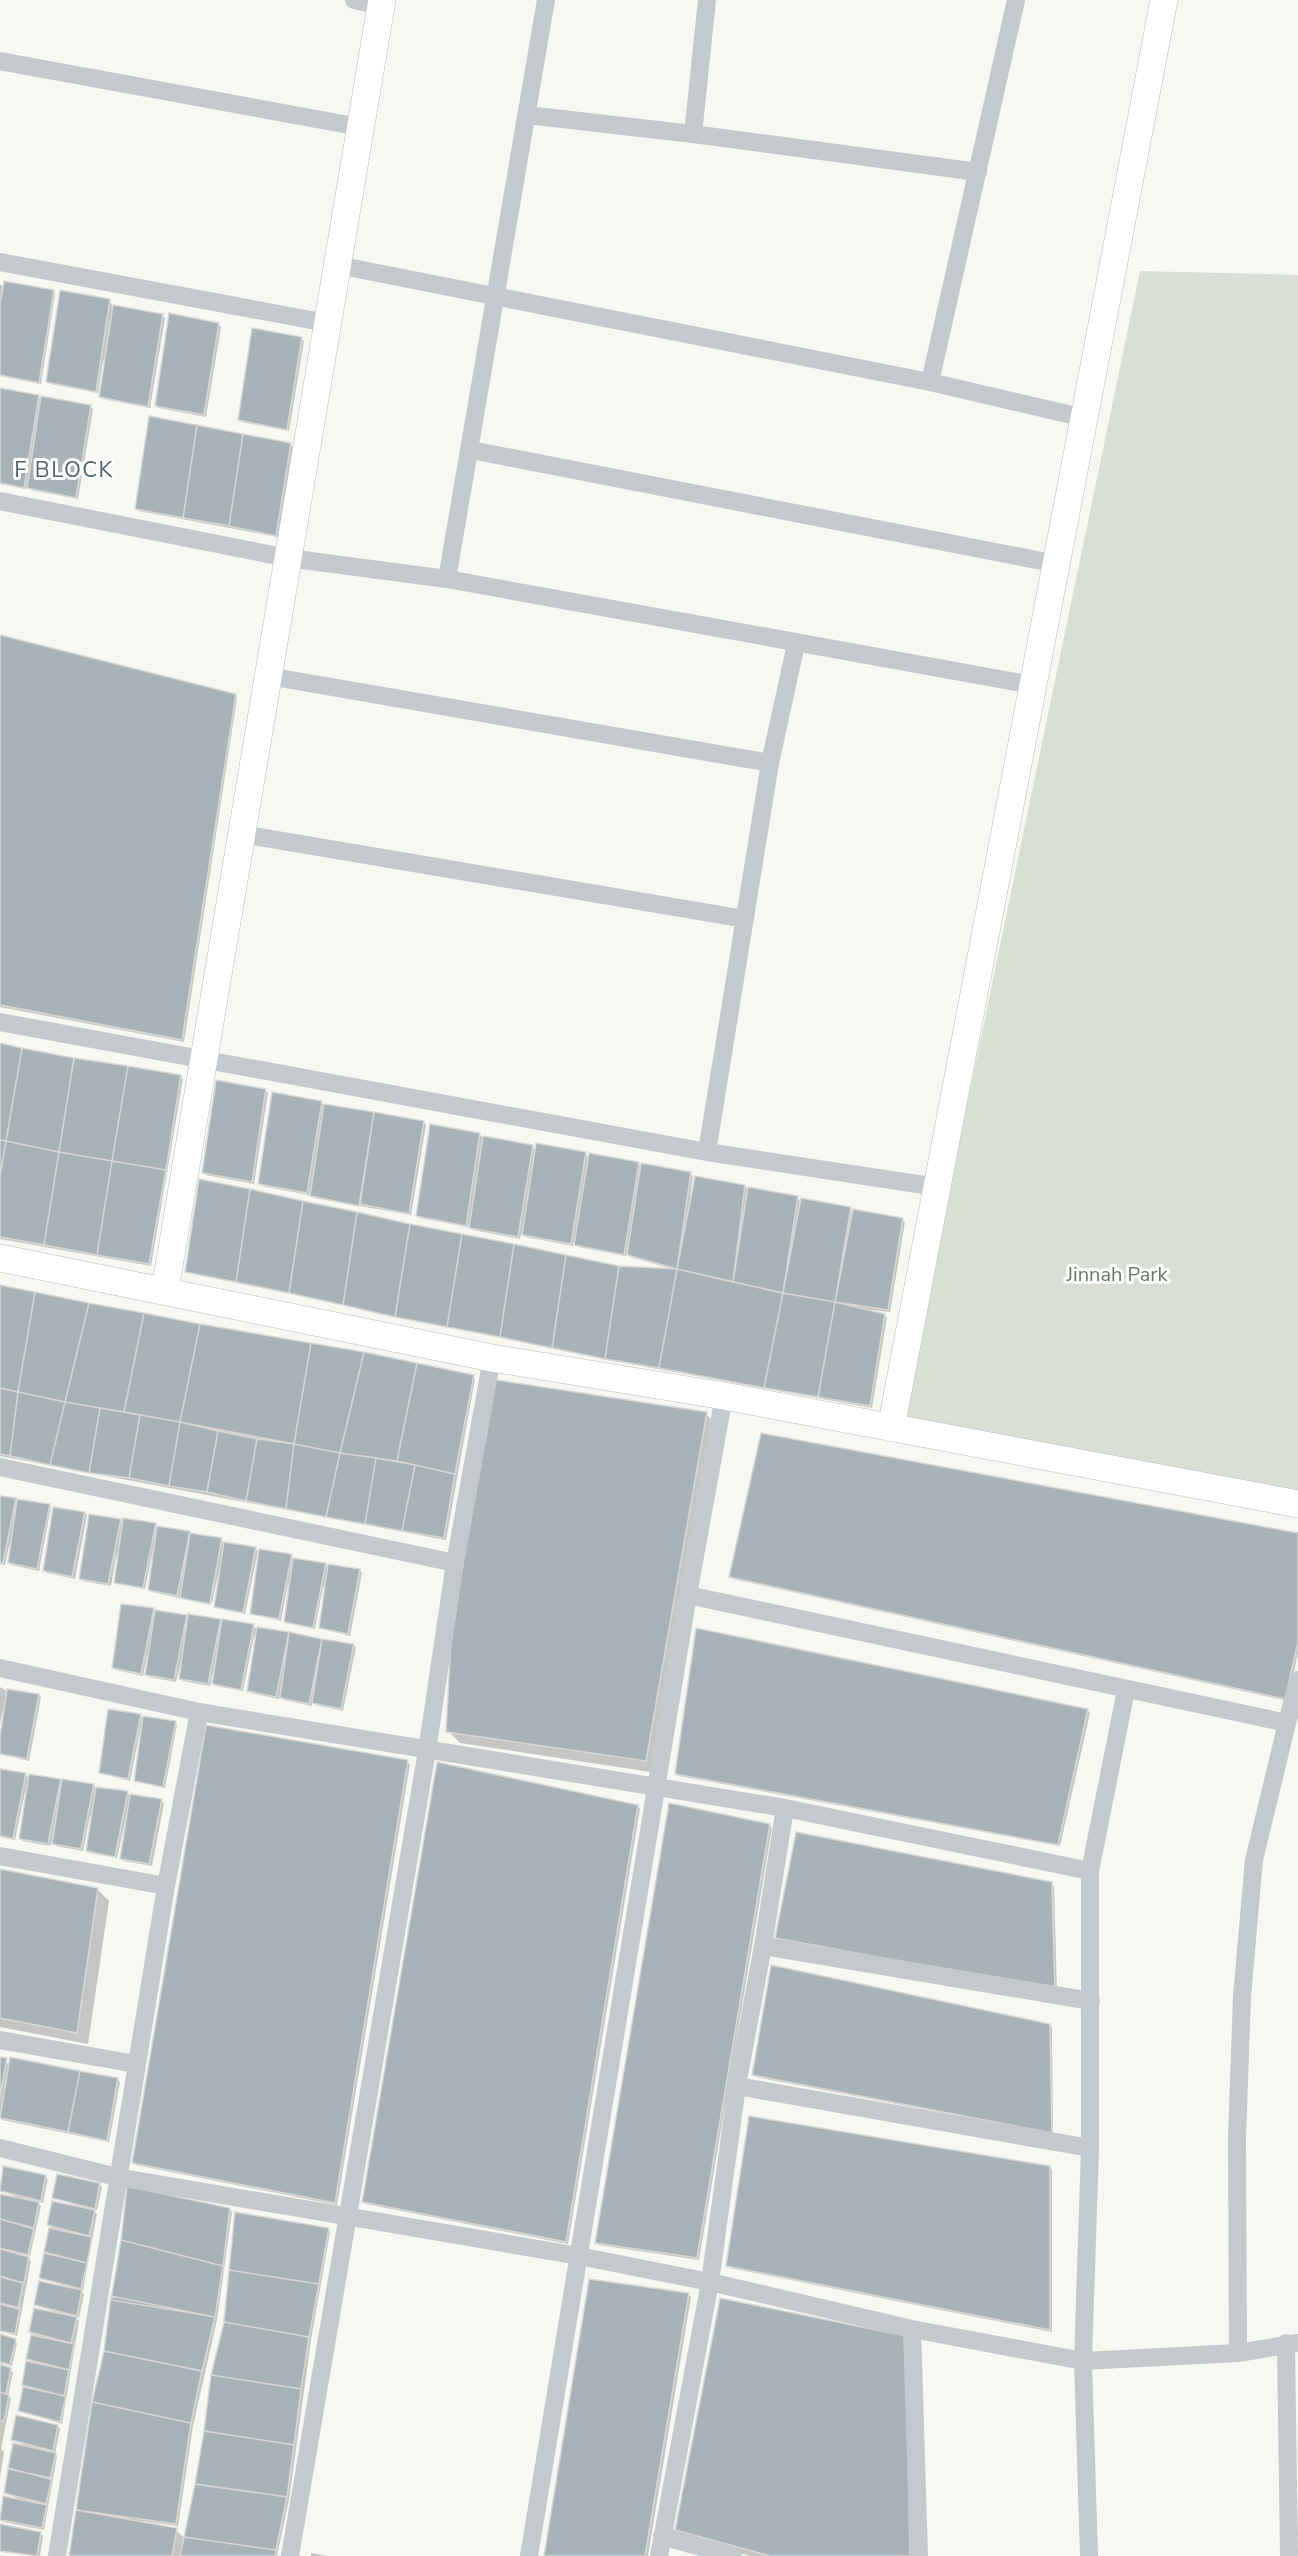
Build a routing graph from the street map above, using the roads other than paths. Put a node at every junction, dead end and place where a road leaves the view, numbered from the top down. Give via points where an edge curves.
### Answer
1 (354, 0) edge
2 (546, 0) edge
3 (707, 0) edge
4 (1016, 0) edge
5 (1164, 0) edge
6 (381, 3) edge
7 (0, 61) edge
8 (527, 115) junction
9 (360, 127) junction
10 (693, 134) junction
11 (978, 172) junction
12 (0, 262) edge
13 (337, 265) junction
14 (495, 297) junction
15 (327, 323) junction
16 (930, 382) junction
17 (1084, 418) junction
18 (471, 450) junction
19 (0, 501) edge
20 (288, 558) junction
21 (1057, 564) junction
22 (447, 579) junction
23 (796, 644) junction
24 (268, 676) junction
25 (1033, 685) junction
26 (770, 763) junction
27 (242, 834) junction
28 (744, 919) junction
29 (0, 1022) edge
30 (204, 1060) junction
31 (707, 1152) junction
32 (937, 1188) junction
33 (0, 1258) edge
34 (165, 1290) junction
35 (492, 1358) junction
36 (724, 1396) junction
37 (891, 1428) junction
38 (0, 1467) edge
39 (1298, 1504) edge
40 (455, 1563) junction
41 (688, 1595) junction
42 (0, 1668) edge
43 (1298, 1680) edge
44 (1126, 1690) junction
45 (199, 1712) junction
46 (1287, 1723) junction
47 (427, 1751) junction
48 (657, 1786) junction
49 (785, 1808) junction
50 (0, 1856) edge
51 (1090, 1871) junction
52 (166, 1886) junction
53 (763, 1947) junction
54 (1091, 2001) junction
55 (0, 2040) edge
56 (136, 2064) junction
57 (737, 2086) junction
58 (0, 2148) edge
59 (1090, 2148) junction
60 (117, 2177) junction
61 (347, 2217) junction
62 (579, 2256) junction
63 (710, 2282) junction
64 (912, 2330) junction
65 (1292, 2343) edge
66 (1238, 2353) junction
67 (1083, 2361) junction
68 (662, 2536) junction
69 (57, 2556) edge
70 (290, 2556) edge
71 (529, 2556) edge
72 (659, 2556) edge
73 (733, 2556) edge
74 (919, 2556) edge
75 (1089, 2556) edge
76 (1289, 2556) edge

1 - 6 street
2 - 8 street
3 - 10 street
4 - 11 street
5 - 17 street
6 - 9 street
7 - 9 street
8 - 10 street
8 - 14 street
9 - 13 street
10 - 11 street
11 - 16 street
12 - 15 street
13 - 14 street
13 - 15 street
14 - 16 street
14 - 18 street
15 - 20 street
16 - 17 street
17 - 21 street
18 - 21 street
18 - 22 street
19 - 20 street
20 - 22 street
20 - 24 street
21 - 25 street
22 - 23 street
23 - 25 street
23 - 26 street
24 - 26 street
24 - 27 street
25 - 32 street
26 - 28 street
27 - 28 street
27 - 30 street
28 - 31 street
29 - 30 street
30 - 31 street
30 - 34 street
31 - 32 street
32 - 37 street
33 - 34 street
34 - 35 street
35 - 36 street
35 - 40 street
36 - 37 street
36 - 41 street
37 - 39 street
38 - 40 street
40 - 47 street
41 - 44 street
41 - 48 street
42 - 45 street
43 - 46 street
44 - 46 street
44 - 51 street
45 - 47 street
45 - 52 street
46 - 66 street via 1254,1860 1242,1996 1237,2139
47 - 48 street
47 - 61 street
48 - 49 street
48 - 62 street
49 - 51 street
49 - 53 street
50 - 52 street
51 - 54 street
52 - 56 street
53 - 54 street
53 - 57 street
54 - 59 street
55 - 56 street
56 - 60 street
57 - 59 street
57 - 63 street
58 - 60 street
59 - 67 street
60 - 61 street
60 - 69 street
61 - 62 street
61 - 70 street
62 - 63 street
62 - 71 street
63 - 64 street
63 - 68 street
64 - 67 street
64 - 74 street
65 - 66 street
65 - 76 street
66 - 67 street
67 - 75 street
68 - 72 street
68 - 73 street

